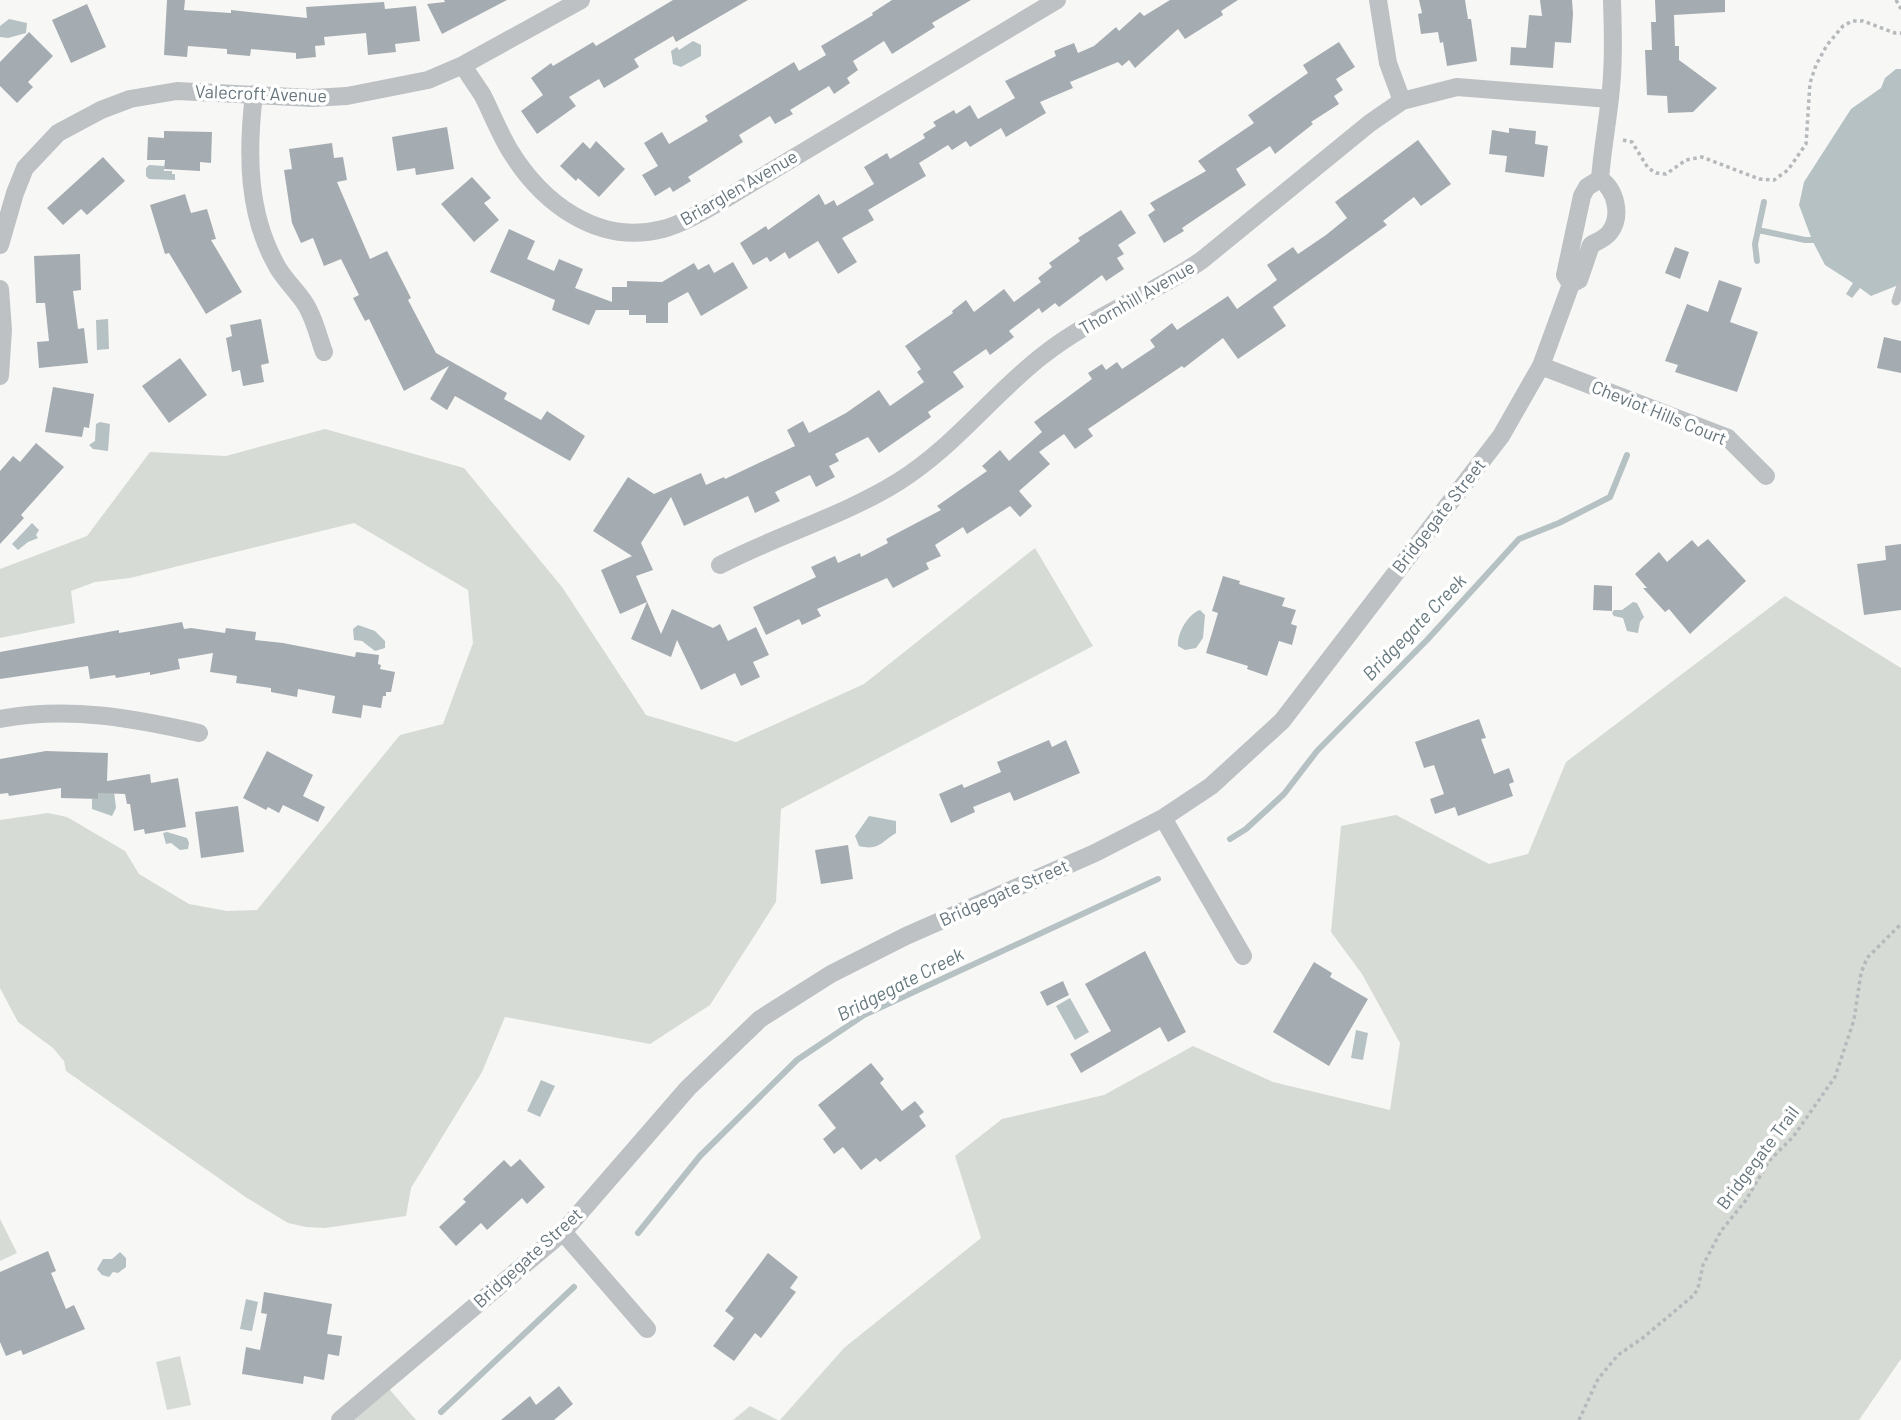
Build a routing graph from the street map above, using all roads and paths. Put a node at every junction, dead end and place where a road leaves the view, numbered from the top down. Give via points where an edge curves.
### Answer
1 (581, 0) edge
2 (1056, 0) edge
3 (1378, 0) edge
4 (1612, 0) edge
5 (1896, 0) edge
6 (1901, 9) edge
7 (1901, 33) edge
8 (463, 65) junction
9 (254, 94) junction
10 (1610, 99) junction
11 (1402, 101) junction
12 (1604, 136) junction
13 (1600, 179) junction
14 (4, 213) edge
15 (1576, 233) junction
16 (0, 245) edge
17 (1591, 245) junction
18 (1571, 284) junction
19 (1901, 286) edge
20 (0, 289) edge
21 (1896, 301) dead end
22 (324, 352) dead end
23 (1541, 366) junction
24 (0, 376) edge
25 (1766, 476) dead end
26 (720, 565) dead end
27 (0, 719) edge
28 (199, 733) dead end
29 (1163, 818) junction
30 (1901, 924) edge
31 (1243, 956) dead end
32 (563, 1231) junction
33 (647, 1329) dead end
34 (340, 1420) edge
35 (1578, 1420) edge

1 - 8 street, Valecroft Avenue
2 - 8 street, Briarglen Avenue via 725,199 682,222 642,232 585,222 552,203 509,149
3 - 11 street via 1388,63
4 - 10 street
5 - 6 path
7 - 12 path via 1863,21 1843,26 1827,45 1810,83 1806,144 1788,170 1773,180 1759,180 1702,157 1656,173 1632,142
8 - 9 street, Valecroft Avenue via 428,80 347,96
9 - 14 street, Valecroft Avenue via 177,91 130,99 81,118 58,133 25,168
9 - 22 street via 249,153 260,228 278,269 306,304
10 - 11 street, Thornhill Avenue via 1457,87
10 - 12 street
11 - 26 street, Thornhill Avenue via 1202,260 1041,357 929,461 865,500
12 - 13 street
13 - 15 street, Bridgegate Street via 1582,196
13 - 17 street, Bridgegate Street via 1612,194 1616,220 1605,237
14 - 16 street, Valecroft Avenue
15 - 17 street
15 - 18 street, Bridgegate Street via 1565,275
17 - 18 street, Bridgegate Street via 1579,280
18 - 23 street, Bridgegate Street
19 - 21 lane
20 - 24 street
23 - 25 street, Cheviot Hills Court via 1728,438
23 - 29 street, Bridgegate Street via 1501,436 1282,721 1211,786
27 - 28 street via 87,713
29 - 31 street
29 - 32 street, Bridgegate Street via 896,941 831,974 760,1019 688,1088
30 - 35 path, Bridgegate Trail via 1867,958 1854,1020 1835,1077 1721,1231 1694,1295 1618,1354 1598,1378
32 - 33 street
32 - 34 street, Bridgegate Street

